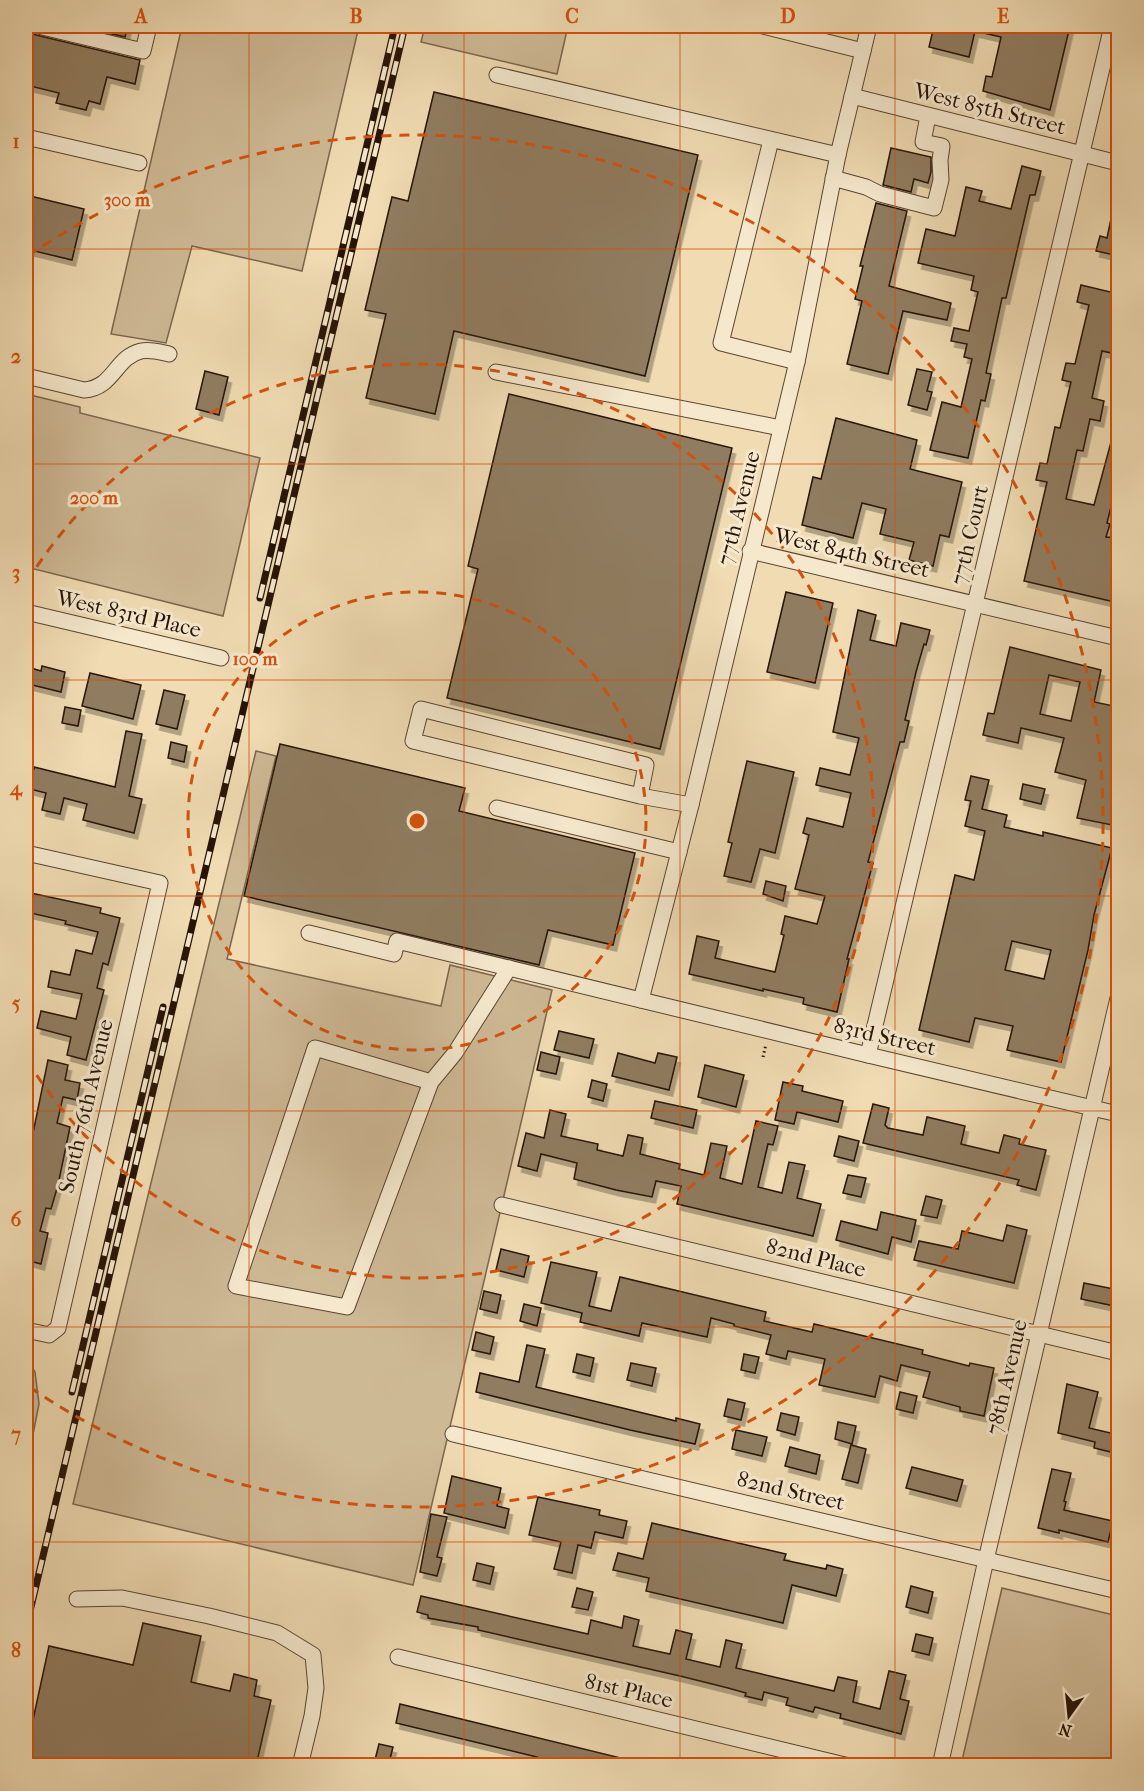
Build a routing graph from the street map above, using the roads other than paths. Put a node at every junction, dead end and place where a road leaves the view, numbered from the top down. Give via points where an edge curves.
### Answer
1 (38, 26) edge
2 (149, 26) edge
3 (763, 26) edge
4 (869, 26) edge
5 (1112, 26) edge
6 (812, 32) edge
7 (863, 51) junction
8 (497, 75) dead end
9 (852, 96) junction
10 (928, 116) junction
11 (26, 137) edge
12 (771, 140) junction
13 (1082, 154) junction
14 (838, 155) junction
15 (139, 163) dead end
16 (1119, 163) edge
17 (834, 178) junction
18 (170, 354) dead end
19 (797, 362) junction
20 (496, 372) dead end
21 (26, 376) edge
22 (781, 428) junction
23 (750, 551) junction
24 (975, 604) junction
25 (26, 612) edge
26 (1119, 638) edge
27 (221, 658) dead end
28 (640, 796) junction
29 (691, 805) junction
30 (497, 808) dead end
31 (679, 852) junction
32 (26, 853) edge
33 (309, 933) dead end
34 (509, 968) junction
35 (1119, 999) edge
36 (642, 1000) junction
37 (868, 1055) junction
38 (431, 1082) junction
39 (1092, 1107) junction
40 (1119, 1114) edge
41 (502, 1205) dead end
42 (26, 1330) edge
43 (1040, 1335) junction
44 (1119, 1353) edge
45 (453, 1434) dead end
46 (986, 1560) junction
47 (1119, 1592) edge
48 (77, 1599) dead end
49 (398, 1657) dead end
50 (300, 1766) edge
51 (849, 1766) edge
52 (940, 1766) edge

1 - 2 street via 143,51
3 - 6 street
4 - 7 street, 77th Avenue
5 - 13 street, 77th Court
6 - 7 street
7 - 9 street, 77th Avenue
8 - 12 street
9 - 10 street, West 85th Street
9 - 14 street, 77th Avenue
10 - 13 street, West 85th Street
10 - 17 street via 923,142 942,146 941,180 934,208
11 - 15 street
12 - 14 street
12 - 19 street via 721,343
13 - 16 street, West 85th Street
13 - 24 street, 77th Court
14 - 17 street, 77th Avenue
17 - 19 street, 77th Avenue
18 - 21 street via 152,350 131,356 98,388 84,390
19 - 22 street, 77th Avenue
20 - 22 street
22 - 23 street, 77th Avenue
23 - 24 street, West 84th Street
23 - 29 street, 77th Avenue
24 - 26 street, West 84th Street
24 - 37 street, 77th Court
25 - 27 street, West 83rd Place
28 - 28 street via 413,741 421,710 646,765
28 - 29 street
29 - 31 street, 77th Avenue
30 - 31 street
31 - 36 street, 77th Avenue
32 - 42 street, South 76th Avenue via 160,883 62,1314 57,1328 49,1335
33 - 34 street, 83rd Street via 394,954 398,940
34 - 36 street, 83rd Street
34 - 38 street via 455,1053
35 - 39 street, 78th Avenue
36 - 37 street, 83rd Street
37 - 39 street, 83rd Street
38 - 38 street via 347,1307 236,1286 315,1048
39 - 40 street, 83rd Street
39 - 43 street, 78th Avenue
41 - 43 street, 82nd Place
43 - 44 street, 82nd Place
43 - 46 street, 78th Avenue
45 - 46 street, 82nd Street
46 - 47 street, 82nd Street
46 - 52 street, 78th Avenue
48 - 50 street via 122,1598 209,1616 277,1633 313,1655 316,1688
49 - 51 street, 81st Place

